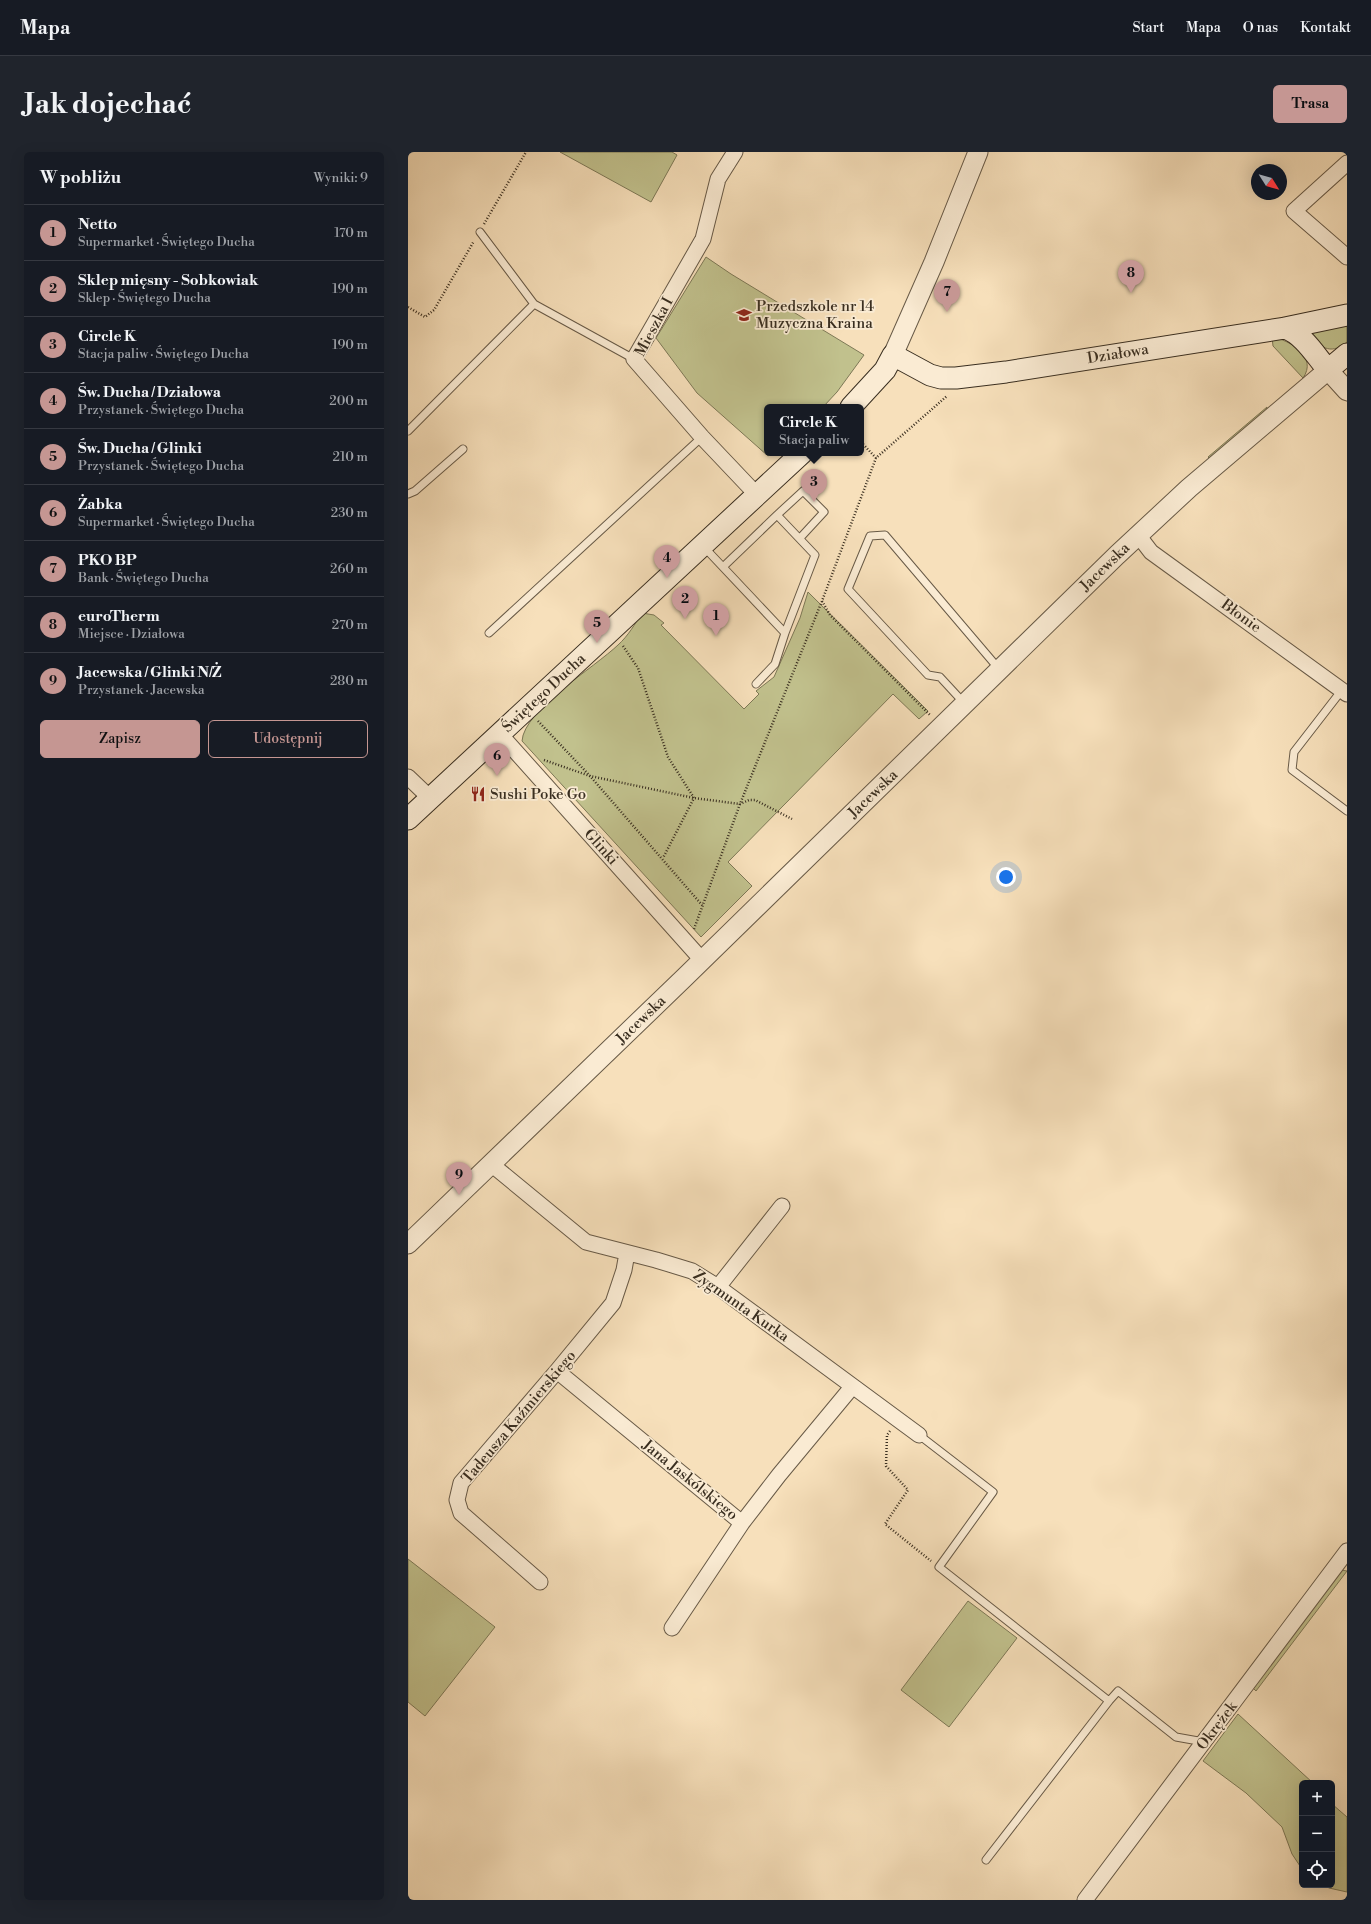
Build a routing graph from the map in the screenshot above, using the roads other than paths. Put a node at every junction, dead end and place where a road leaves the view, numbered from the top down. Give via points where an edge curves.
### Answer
1 (735, 152) edge
2 (978, 152) edge
3 (1347, 163) edge
4 (480, 232) road end
5 (1347, 257) edge
6 (534, 304) junction
7 (1347, 315) edge
8 (1284, 328) junction
9 (1347, 354) edge
10 (893, 355) junction
11 (634, 359) junction
12 (1328, 370) junction
13 (1347, 391) edge
14 (854, 404) edge
15 (408, 431) edge
16 (702, 437) junction
17 (463, 449) dead end
18 (799, 456) edge
19 (408, 494) edge
20 (757, 495) junction
21 (777, 515) junction
22 (1138, 536) junction
23 (800, 538) junction
24 (702, 545) junction
25 (723, 567) junction
26 (489, 633) dead end
27 (785, 633) junction
28 (1000, 670) junction
29 (756, 684) dead end
30 (1345, 692) edge
31 (965, 704) junction
32 (500, 734) junction
33 (408, 778) edge
34 (430, 798) junction
35 (1347, 810) edge
36 (408, 819) edge
37 (702, 960) junction
38 (491, 1164) junction
39 (782, 1206) dead end
40 (408, 1244) edge
41 (628, 1253) junction
42 (718, 1287) junction
43 (557, 1372) junction
44 (852, 1387) junction
45 (919, 1436) joint
46 (742, 1524) junction
47 (1347, 1551) edge
48 (540, 1582) dead end
49 (672, 1628) dead end
50 (1109, 1701) junction
51 (1204, 1742) junction
52 (986, 1860) dead end
53 (1085, 1900) edge

1 - 11 street, Mieszka I via 718,179 703,239
2 - 10 street
3 - 5 street via 1294,211
4 - 6 lane
6 - 11 lane
6 - 15 lane
7 - 8 main road, Działowa
8 - 10 main road, Działowa via 956,378 930,375
8 - 12 main road via 1304,340
9 - 12 main road, Jacewska
10 - 14 main road via 885,370
11 - 16 street, Mieszka I
12 - 13 street
12 - 22 street, Jacewska via 1189,488
16 - 20 street, Mieszka I
16 - 26 lane
17 - 19 lane via 415,491
18 - 20 main road, Świętego Ducha
20 - 24 main road, Świętego Ducha
21 - 23 lane
21 - 23 lane via 803,491 824,512
21 - 25 lane
22 - 28 street, Jacewska
22 - 30 street, Błonie via 1151,552
23 - 27 lane via 815,555
24 - 25 lane
24 - 32 main road, Świętego Ducha
25 - 27 lane
27 - 29 lane via 775,664
28 - 31 street, Jacewska
28 - 31 lane via 884,535 870,536 848,589 928,675 940,677
30 - 35 lane via 1294,752 1292,770
31 - 37 street, Jacewska
32 - 34 main road, Świętego Ducha
32 - 37 street, Glinki
33 - 34 street
34 - 36 main road, Świętego Ducha
37 - 38 street, Jacewska
38 - 40 street, Jacewska
38 - 41 street, Zygmunta Kurka via 586,1242
39 - 42 street
41 - 42 street, Zygmunta Kurka via 692,1271
41 - 43 street, Tadeusza Kaźmierskiego via 613,1303
42 - 44 street, Zygmunta Kurka
43 - 46 street, Jana Jaskólskiego
43 - 48 street, Tadeusza Kaźmierskiego via 461,1482 457,1500 461,1513
44 - 45 street, Zygmunta Kurka
44 - 46 street, Jana Jaskólskiego
45 - 50 lane via 994,1492 940,1567
46 - 49 street
47 - 51 street, Okrężek
50 - 51 lane via 1118,1692 1176,1737
50 - 52 lane
51 - 53 street, Okrężek

